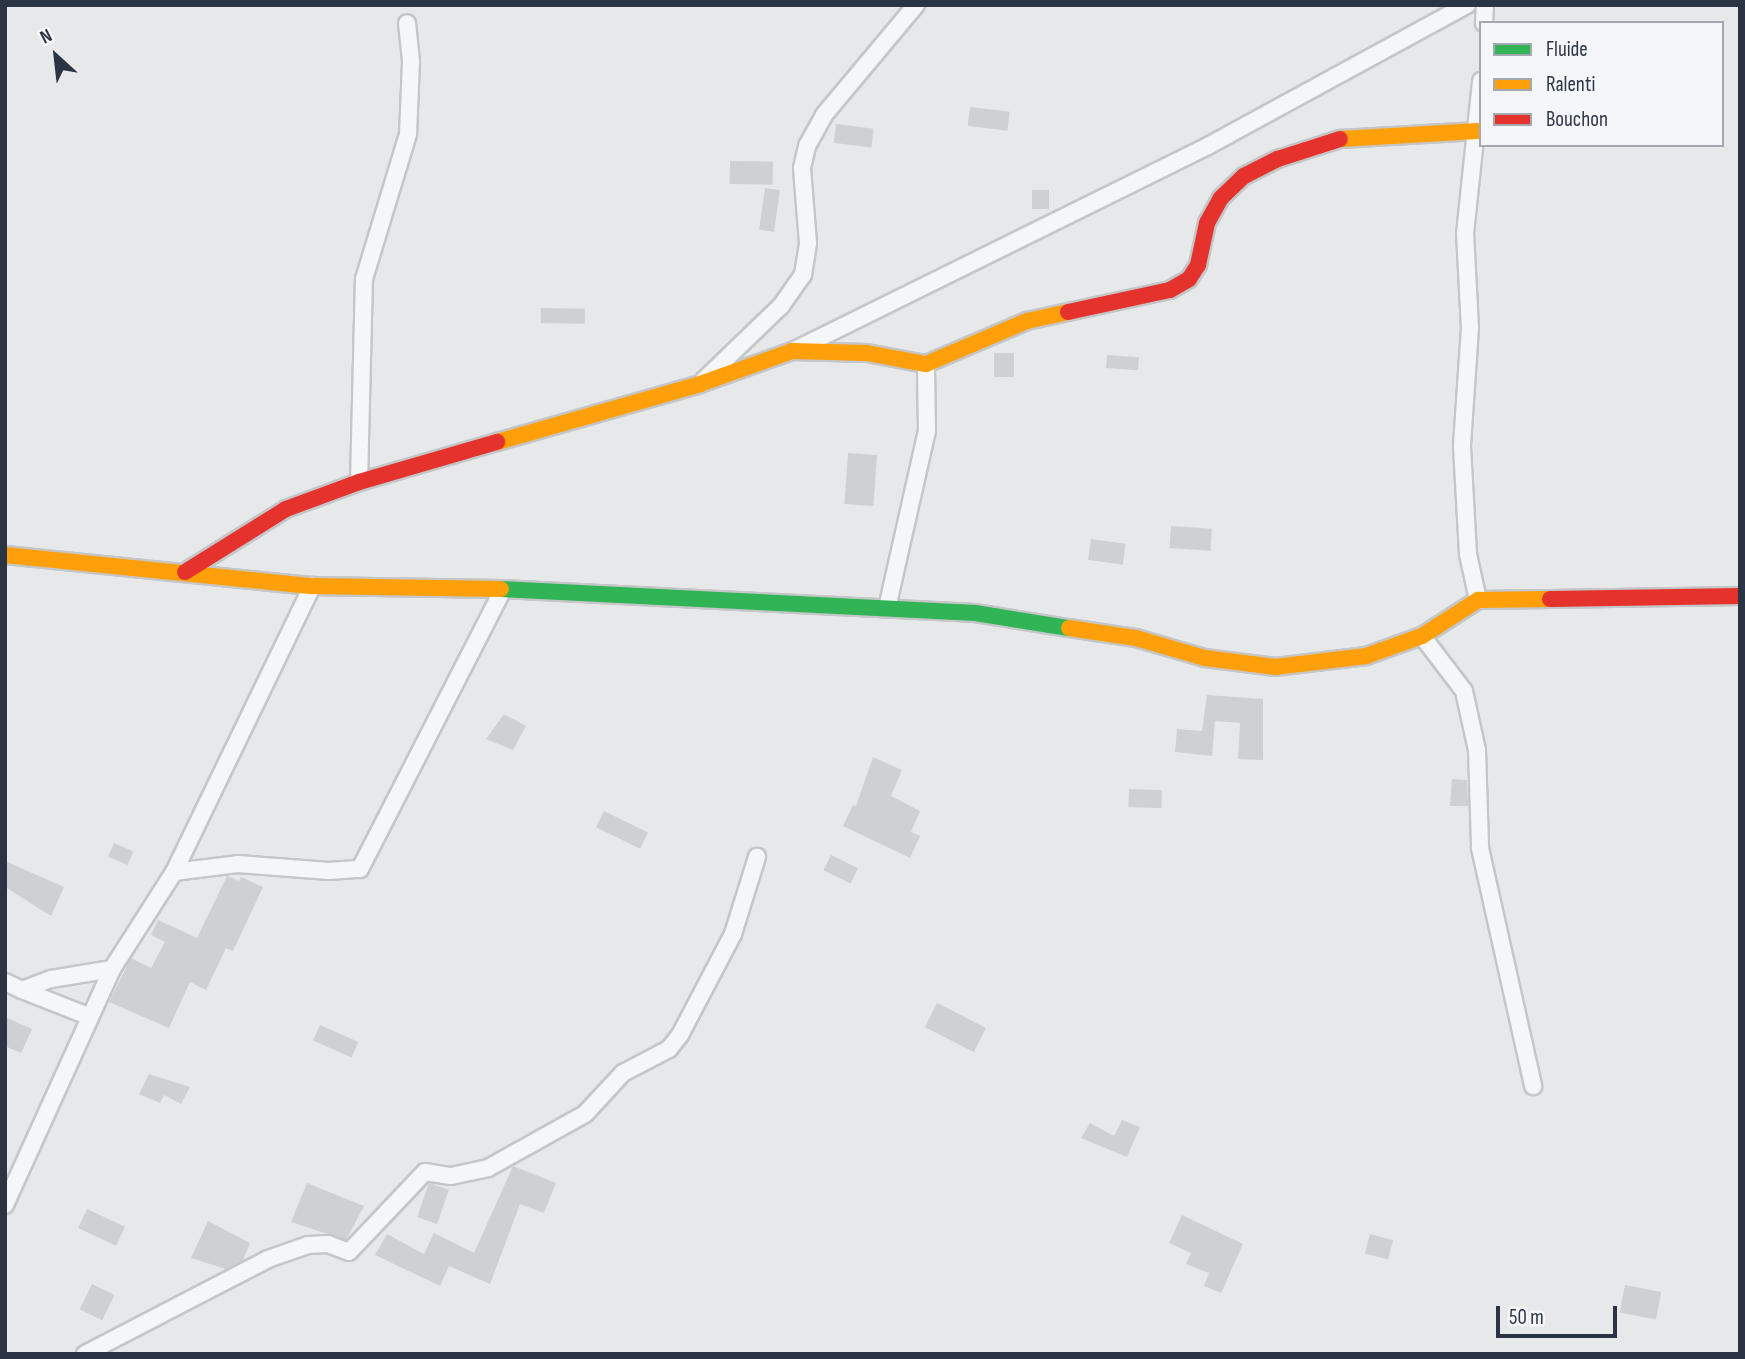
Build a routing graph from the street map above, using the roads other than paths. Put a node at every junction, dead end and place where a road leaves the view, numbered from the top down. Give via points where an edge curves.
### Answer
1 (916, 5) edge
2 (1467, 5) edge
3 (407, 23) dead end
4 (1479, 114) edge
5 (1478, 131) junction
6 (792, 351) junction
7 (926, 364) junction
8 (700, 384) junction
9 (359, 482) junction
10 (5, 555) edge
11 (185, 572) junction
12 (312, 586) junction
13 (503, 589) junction
14 (1740, 596) edge
15 (1478, 600) junction
16 (887, 608) junction
17 (1422, 636) junction
18 (757, 857) dead end
19 (173, 872) junction
20 (112, 969) junction
21 (5, 982) edge
22 (22, 990) junction
23 (88, 1016) junction
24 (1533, 1086) dead end
25 (12, 1175) edge
26 (5, 1205) edge
27 (85, 1354) edge

1 - 8 street via 824,115 807,146 802,168 808,243 803,275 781,306
2 - 6 street via 1208,146
3 - 9 street via 411,61 408,134 364,279
4 - 5 street
5 - 7 street via 1369,135 1304,147 1244,176 1221,198 1207,223 1198,265 1189,279 1170,290 1027,321
5 - 15 street via 1465,234 1470,328 1462,445 1468,554
6 - 7 street via 867,353
6 - 8 street
7 - 16 street via 928,431
8 - 9 street
9 - 11 street via 286,509
10 - 11 street
11 - 12 street
12 - 13 street
12 - 19 street
13 - 16 street
13 - 19 street via 360,869 319,871 238,864
14 - 15 street
15 - 17 street
16 - 17 street via 975,613 1136,638 1205,658 1275,667 1366,656
17 - 24 street via 1464,691 1477,750 1480,848
18 - 27 street via 733,934 680,1035 669,1049 623,1073 585,1114 488,1168 451,1176 425,1172 349,1252 328,1244 308,1245 268,1259
19 - 20 street
20 - 22 street via 51,979
20 - 23 street
21 - 22 street
22 - 23 street
23 - 25 street via 68,1071
25 - 26 street

